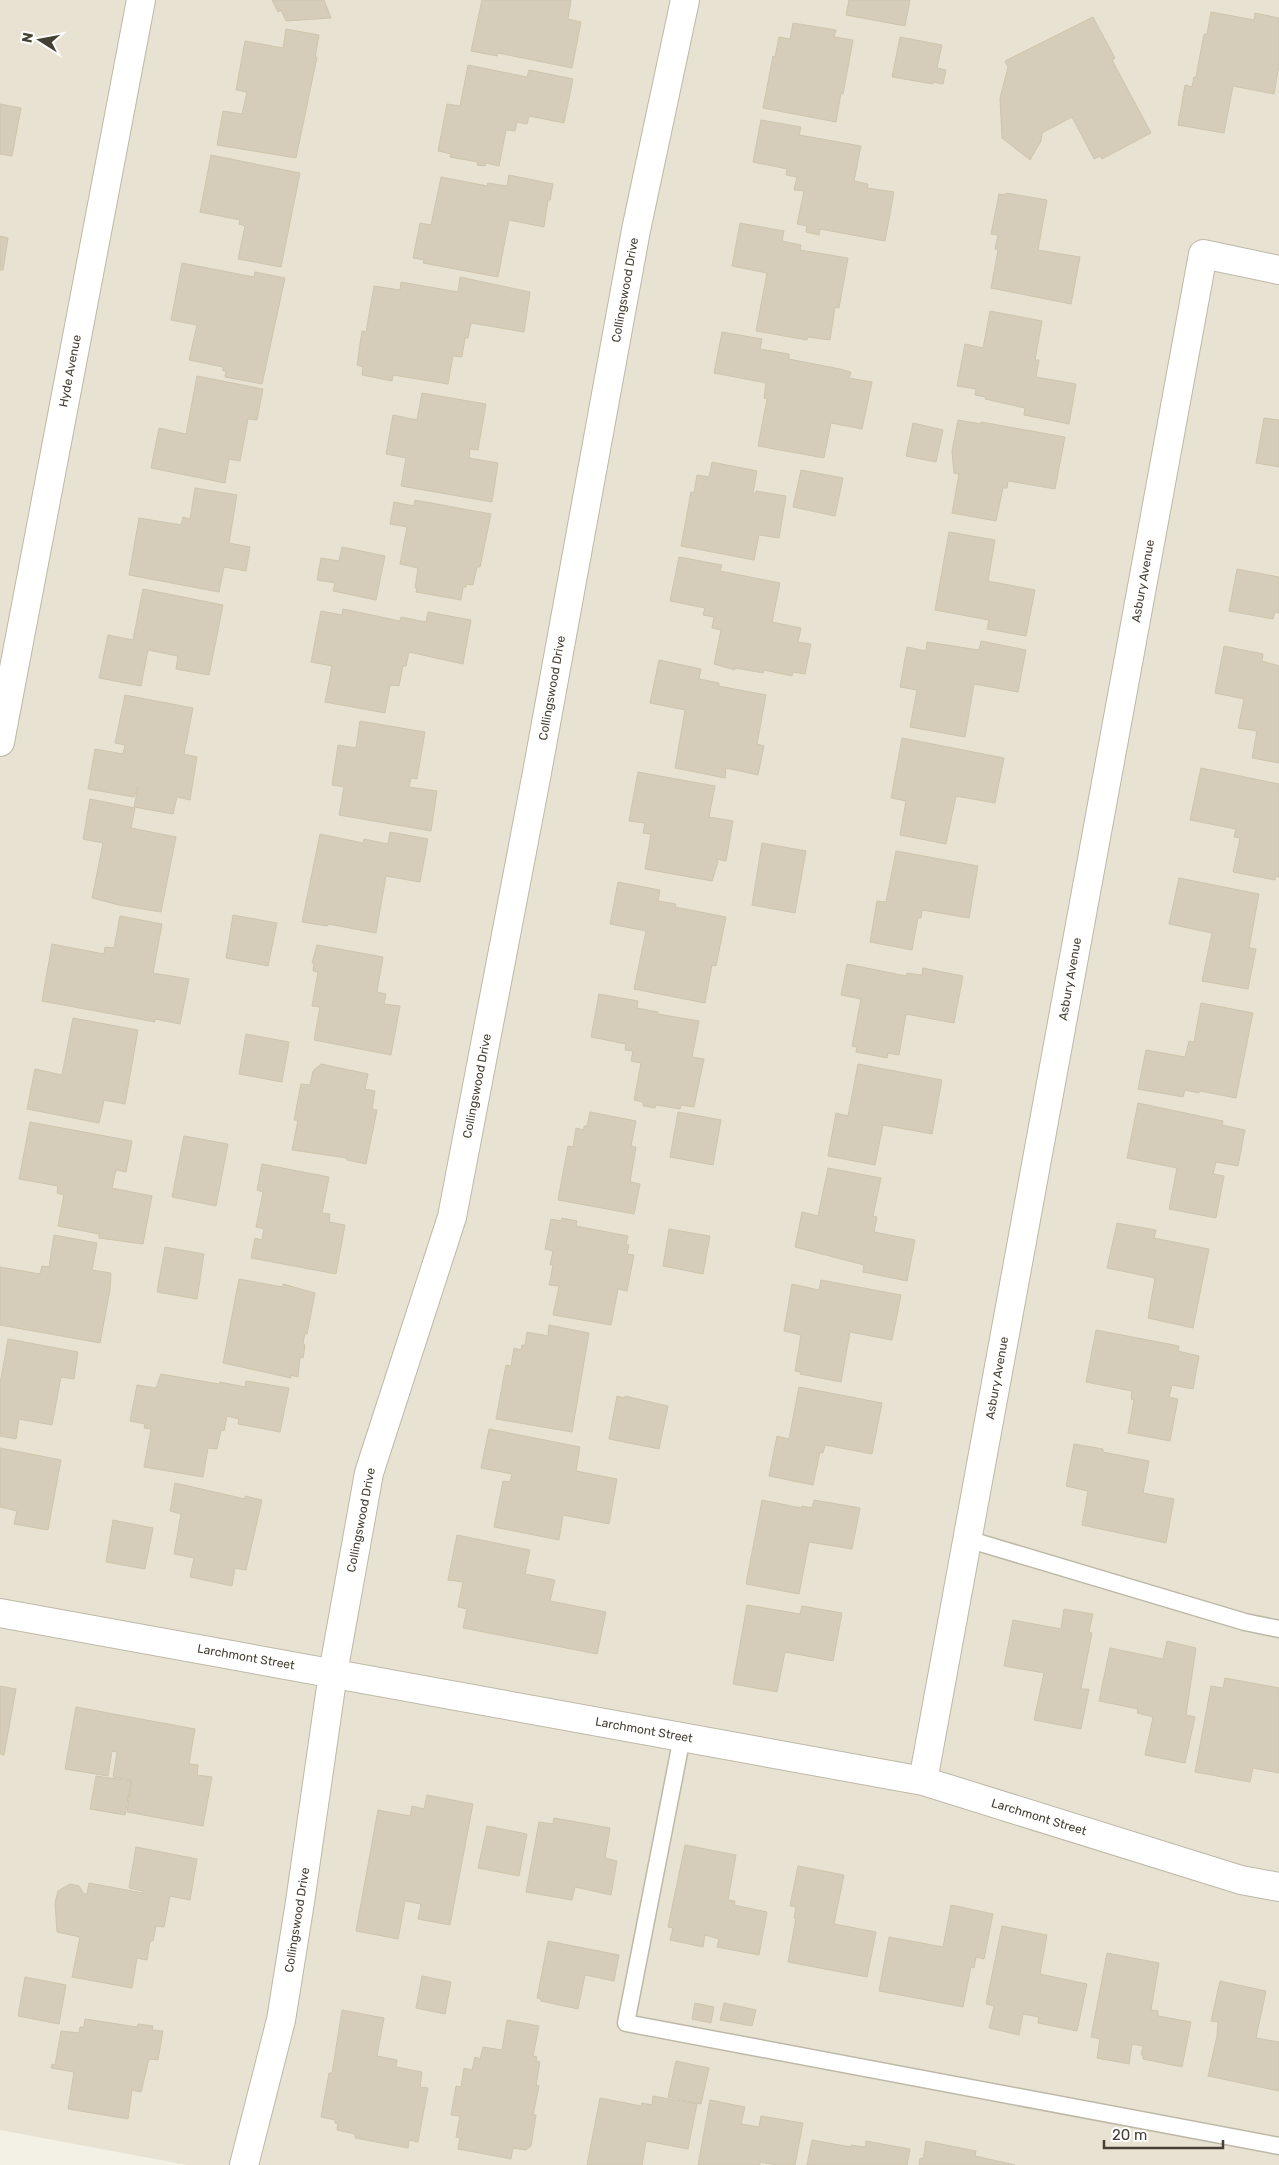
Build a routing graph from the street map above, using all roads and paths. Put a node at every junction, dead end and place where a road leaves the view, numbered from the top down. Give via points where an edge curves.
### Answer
1 (141, 0) edge
2 (684, 0) edge
3 (1279, 270) edge
4 (0, 742) edge
5 (968, 1539) junction
6 (0, 1613) edge
7 (1279, 1629) edge
8 (333, 1673) junction
9 (682, 1737) junction
10 (923, 1781) junction
11 (1279, 1887) edge
12 (1279, 2146) edge
13 (244, 2165) edge

1 - 4 street, Hyde Avenue
2 - 8 street, Collingswood Drive via 634,240 452,1217 369,1473
3 - 5 street, Asbury Avenue via 1203,254
5 - 7 lane via 1245,1622
5 - 10 street, Asbury Avenue
6 - 8 street, Larchmont Street
8 - 9 street, Larchmont Street
8 - 13 street, Collingswood Drive via 281,2020
9 - 10 street, Larchmont Street
9 - 12 lane via 626,2023
10 - 11 street, Larchmont Street via 1241,1880

